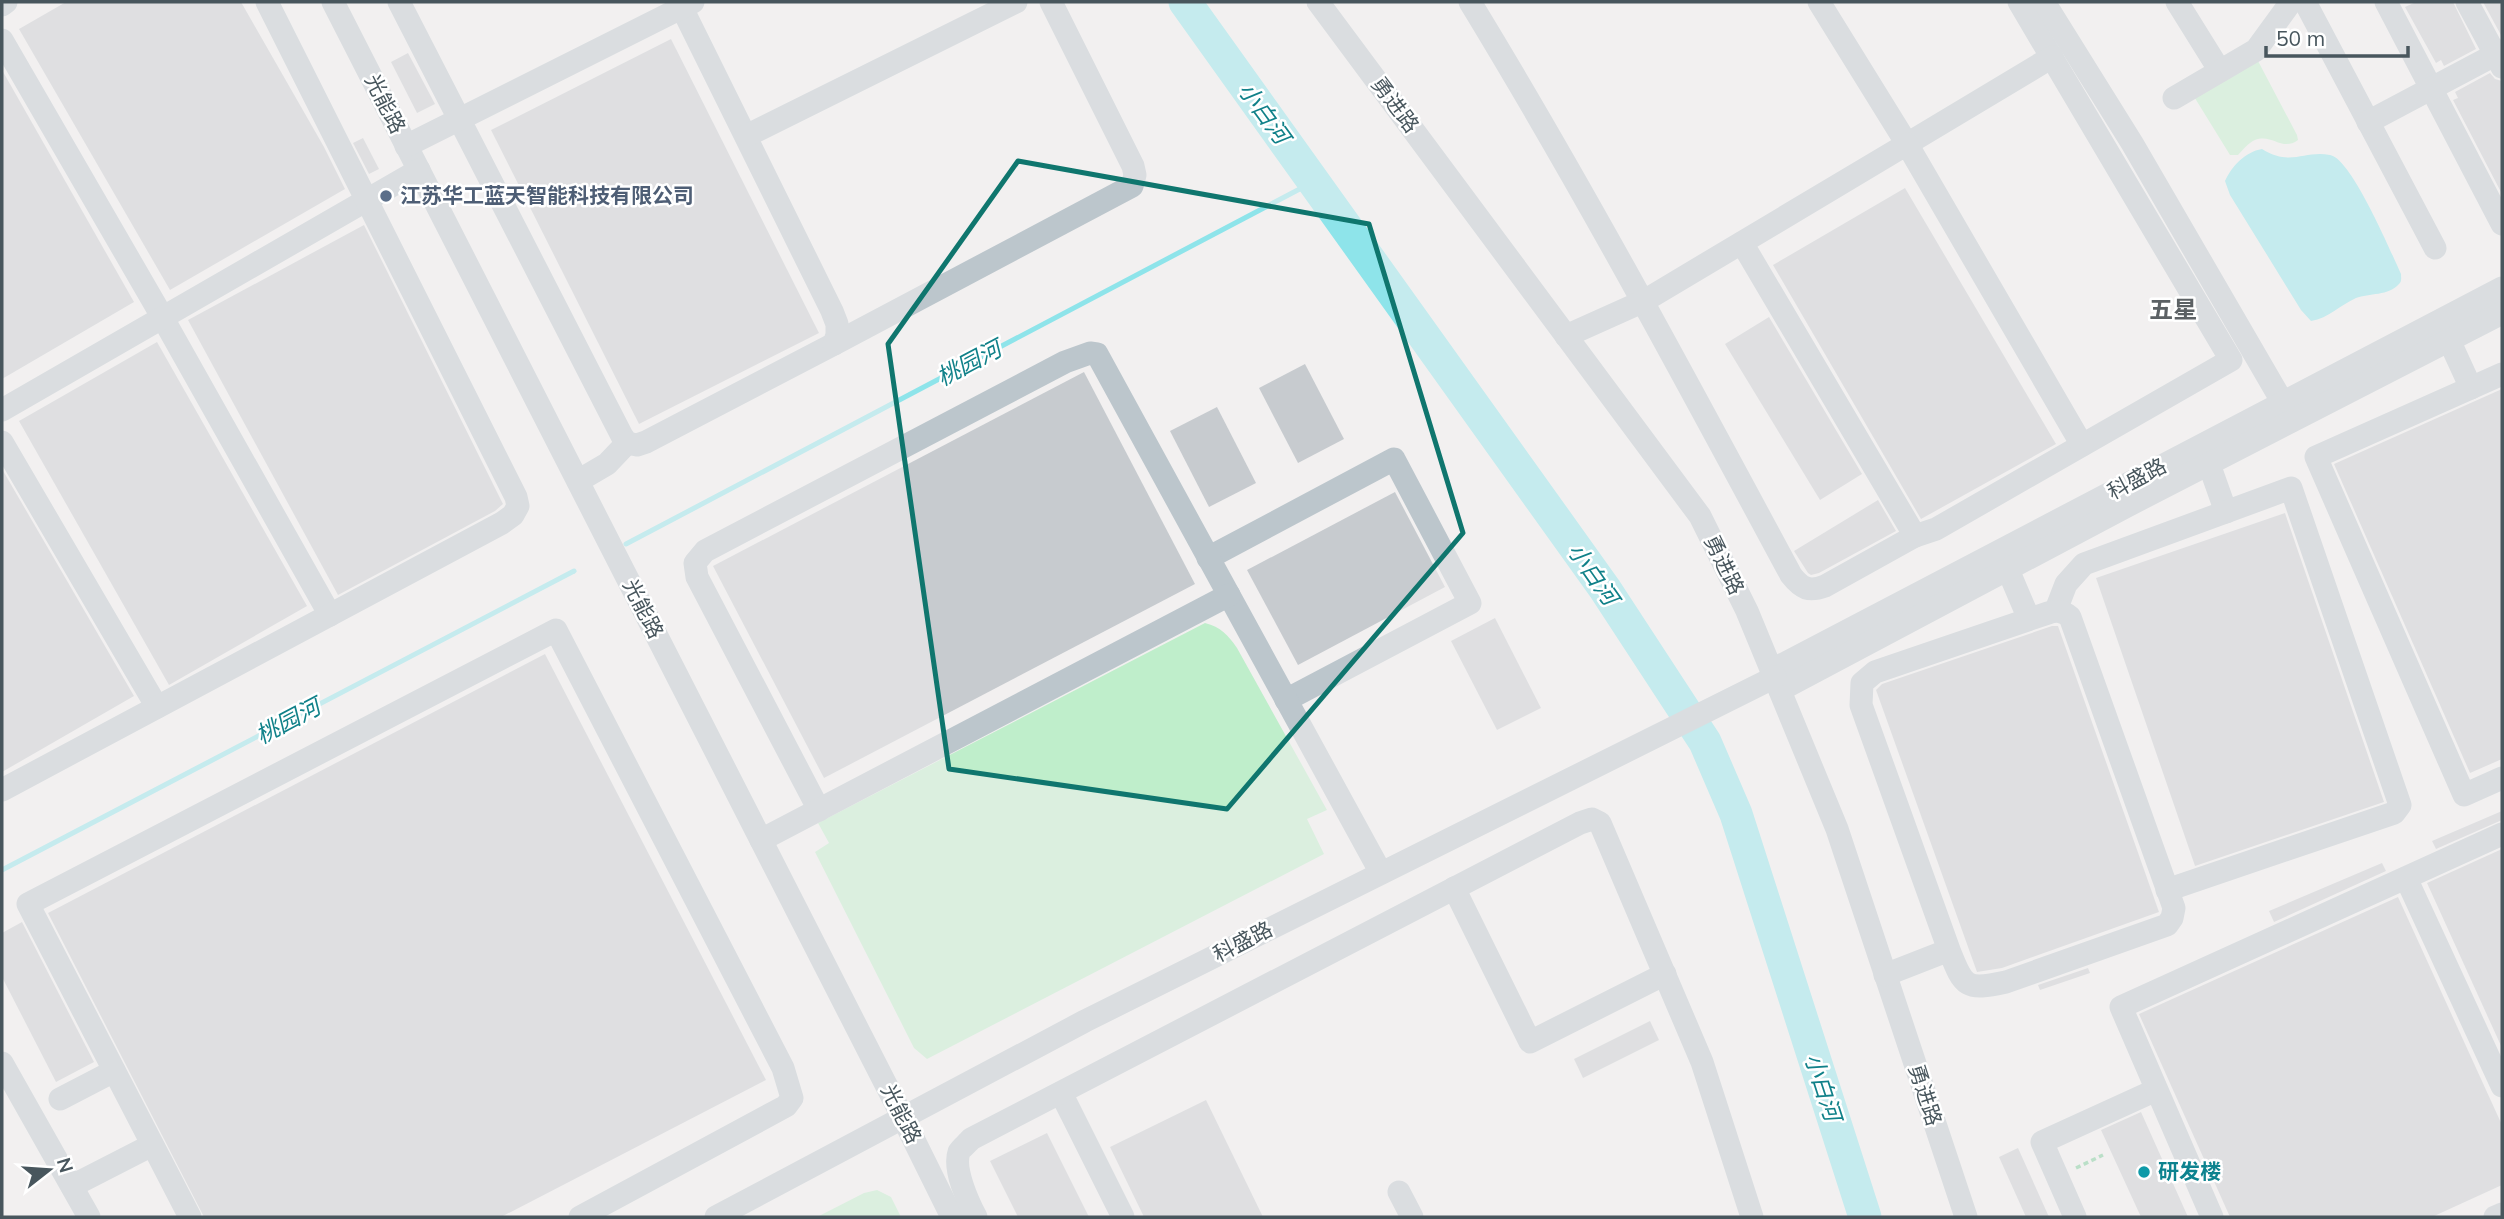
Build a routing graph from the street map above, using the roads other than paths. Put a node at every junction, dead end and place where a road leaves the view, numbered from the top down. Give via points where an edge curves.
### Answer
1 (267, 2) edge
2 (333, 2) edge
3 (399, 2) edge
4 (1016, 2) edge
5 (1051, 2) edge
6 (1318, 2) edge
7 (1470, 2) edge
8 (1819, 2) edge
9 (2019, 2) edge
10 (2044, 2) edge
11 (2177, 2) edge
12 (2305, 2) edge
13 (2386, 2) edge
14 (2468, 2) edge
15 (684, 4) edge
16 (2280, 7) edge
17 (2, 40) edge
18 (2052, 57) junction
19 (2500, 58) edge
20 (2220, 71) junction
21 (2431, 88) junction
22 (2174, 99) dead end
23 (460, 119) junction
24 (2368, 122) junction
25 (746, 136) junction
26 (1907, 144) junction
27 (413, 158) junction
28 (363, 194) junction
29 (2502, 224) edge
30 (1742, 243) junction
31 (2435, 248) dead end
32 (2502, 288) edge
33 (1644, 301) junction
34 (159, 312) junction
35 (2502, 313) edge
36 (1566, 336) junction
37 (2449, 340) junction
38 (834, 344) junction
39 (2502, 374) edge
40 (2471, 388) junction
41 (2, 396) edge
42 (2283, 403) junction
43 (2, 410) edge
44 (2, 442) edge
45 (627, 443) junction
46 (2082, 445) junction
47 (2209, 464) junction
48 (578, 481) junction
49 (2226, 512) junction
50 (1915, 536) junction
51 (1208, 558) junction
52 (2004, 560) junction
53 (1229, 596) junction
54 (2056, 610) junction
55 (330, 615) junction
56 (2029, 619) junction
57 (1776, 679) junction
58 (1286, 700) junction
59 (157, 707) junction
60 (2502, 778) edge
61 (2, 790) edge
62 (819, 810) junction
63 (2502, 834) edge
64 (761, 840) junction
65 (1381, 873) junction
66 (2406, 878) junction
67 (1454, 888) junction
68 (2167, 890) junction
69 (1949, 950) junction
70 (1665, 974) junction
71 (1885, 975) junction
72 (2, 1063) edge
73 (114, 1071) junction
74 (2502, 1086) edge
75 (2157, 1090) junction
76 (1060, 1093) junction
77 (60, 1099) dead end
78 (903, 1118) junction
79 (152, 1145) junction
80 (72, 1186) junction
81 (1399, 1192) dead end
82 (610, 1210) edge
83 (2502, 1214) edge
84 (89, 1217) edge
85 (190, 1217) edge
86 (580, 1217) edge
87 (716, 1217) edge
88 (952, 1217) edge
89 (976, 1217) edge
90 (1123, 1217) edge
91 (1412, 1217) edge
92 (1752, 1217) edge
93 (1966, 1217) edge
94 (2076, 1217) edge
95 (2212, 1217) edge
96 (2495, 1217) edge

1 - 28 street
2 - 27 street, 光能路
3 - 23 street
4 - 25 street
5 - 38 street via 1133,166 1132,186
6 - 36 street, 勇进路
7 - 33 street
8 - 26 street
9 - 18 street
10 - 42 street
11 - 20 street
12 - 24 street
13 - 21 street
14 - 19 street
15 - 23 street
15 - 25 street
16 - 20 street via 2256,50
17 - 34 street
18 - 26 street
18 - 46 street via 2231,360
19 - 21 street
20 - 22 street
21 - 24 street
21 - 29 street
23 - 27 street
23 - 45 street
24 - 31 street
25 - 38 street via 832,311 837,324
26 - 30 street
26 - 46 street
27 - 28 street
27 - 48 street, 光能路
28 - 34 street
28 - 55 street via 518,506 502,523
30 - 33 street
30 - 50 street
32 - 42 street, 科盛路
33 - 36 street
33 - 50 street via 1801,587 1813,591 1825,586
34 - 41 street
34 - 43 street
34 - 55 street
35 - 37 street, 科盛路
36 - 57 street, 勇进路 via 1700,516
37 - 40 street
37 - 47 street, 科盛路
38 - 45 street via 646,442
39 - 40 street
40 - 60 street via 2316,457 2464,795
42 - 52 street, 科盛路
44 - 59 street
45 - 48 street via 607,464
46 - 50 street via 1936,530
47 - 49 street
47 - 52 street, 科盛路
48 - 64 street, 光能路
49 - 54 street via 2084,564 2066,584
49 - 68 street via 2291,488 2400,805 2394,813
51 - 53 street
51 - 58 street via 1394,459 1470,603
51 - 62 street via 1097,354 1090,353 705,551 695,563 697,577
52 - 56 street
52 - 57 street, 科盛路
53 - 58 street
53 - 62 street
54 - 56 street
54 - 68 street via 2070,617
55 - 59 street
56 - 69 street via 1875,672 1862,683 1861,705
57 - 65 street, 科盛路
57 - 71 street, 勇进路 via 1837,830
58 - 65 street
59 - 61 street
62 - 64 street
63 - 66 street
64 - 78 street, 光能路
65 - 78 street, 科盛路
66 - 74 street
66 - 75 street via 2121,1007
67 - 70 street via 1530,1042
67 - 70 street via 1592,819 1600,823
67 - 76 street
68 - 69 street via 2174,908 2166,925 2006,982 1967,983
69 - 71 street
70 - 92 street via 1702,1062
71 - 93 street, 勇进路
72 - 80 street
73 - 77 street
73 - 79 street
73 - 82 street via 28,904 556,630 783,1068 792,1098 786,1106
75 - 94 street via 2042,1142
75 - 95 street
76 - 89 street via 971,1139 960,1152 962,1184
76 - 90 street
78 - 87 street, 科盛路
78 - 88 street, 光能路
79 - 80 street
79 - 85 street
80 - 84 street
81 - 91 street
82 - 86 street
83 - 96 street

